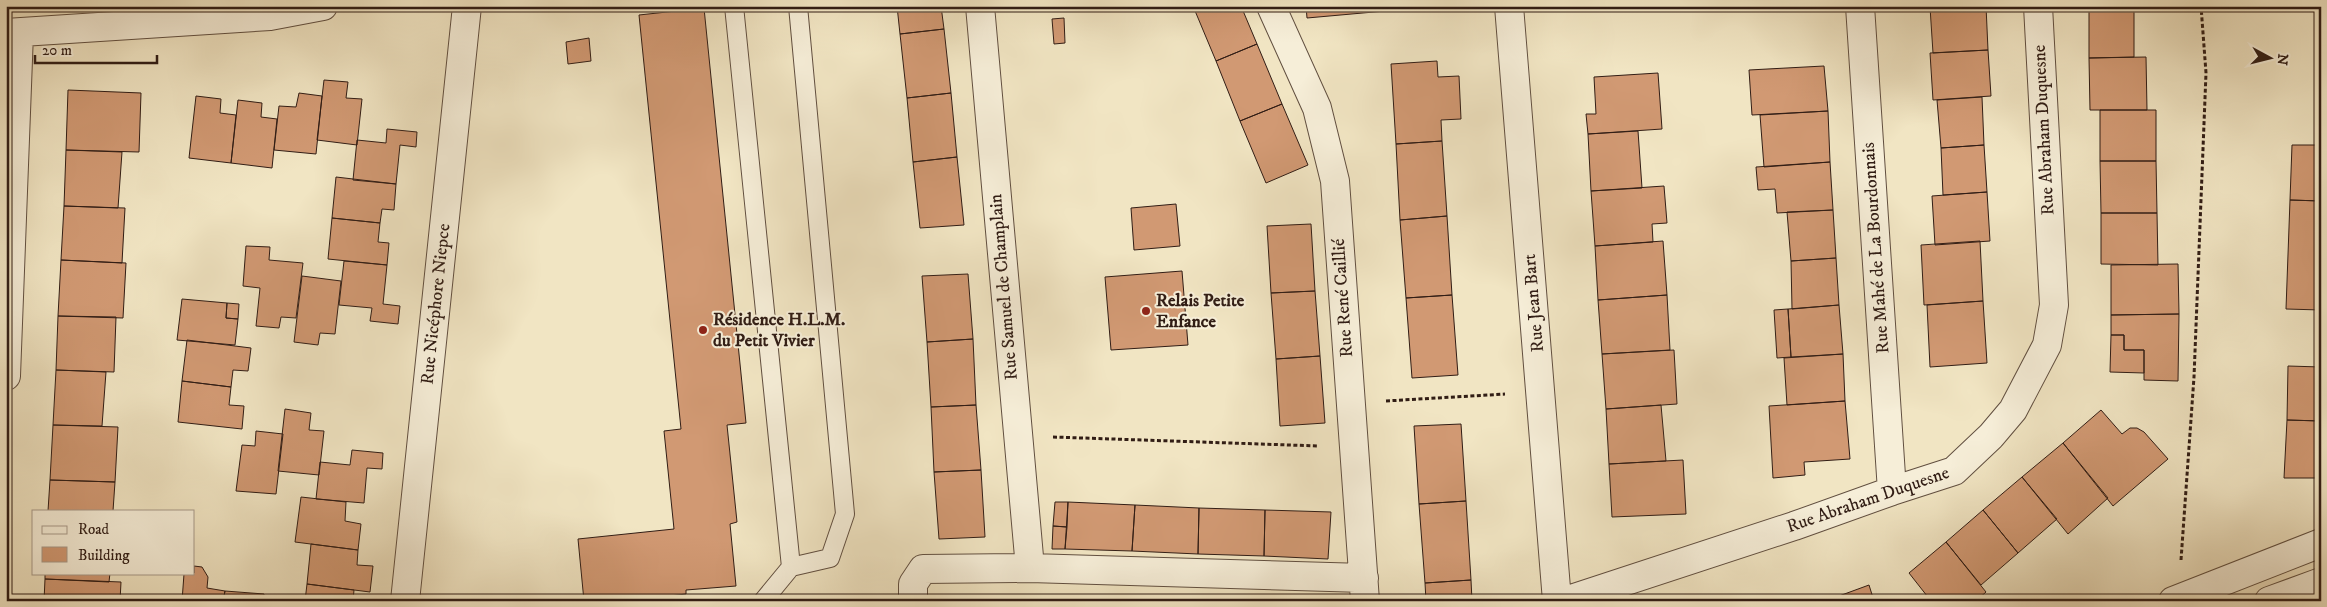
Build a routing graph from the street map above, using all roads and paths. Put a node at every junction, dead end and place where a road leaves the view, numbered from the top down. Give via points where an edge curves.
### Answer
1 (323, 6) edge
2 (467, 6) edge
3 (734, 6) edge
4 (798, 6) edge
5 (980, 6) edge
6 (1271, 6) edge
7 (1509, 6) edge
8 (1860, 6) edge
9 (2038, 6) edge
10 (2201, 6) edge
11 (270, 11) edge
12 (13, 33) edge
13 (6, 364) edge
14 (6, 376) edge
15 (1541, 392) junction
16 (1350, 402) junction
17 (1017, 436) junction
18 (1354, 447) junction
19 (1892, 491) junction
20 (2321, 543) edge
21 (792, 567) junction
22 (1030, 568) junction
23 (2321, 582) edge
24 (1364, 589) edge
25 (2175, 600) edge
26 (405, 601) edge
27 (763, 601) edge
28 (913, 601) edge
29 (1557, 601) edge
30 (1565, 601) edge
31 (2269, 601) edge

1 - 11 street
2 - 26 street, Rue Nicéphore Niepce
3 - 21 lane
4 - 21 lane via 845,514 830,558
5 - 17 street, Rue Samuel de Champlain
6 - 16 street, Rue René Caillié via 1317,108 1335,182
7 - 15 street, Rue Jean Bart
8 - 19 street, Rue Mahé de La Bourdonnais
9 - 19 street, Rue Abraham Duquesne via 2054,305 2047,345 2013,410 1954,471
10 - 25 path via 2206,73 2194,377
11 - 12 street
12 - 13 street
13 - 14 street
15 - 16 path
15 - 29 street, Rue Jean Bart
16 - 18 street, Rue René Caillié
17 - 18 path
17 - 22 street, Rue Samuel de Champlain
18 - 24 street, Rue René Caillié
19 - 30 street, Rue Abraham Duquesne
20 - 25 street
21 - 27 lane
22 - 24 street
22 - 28 street via 923,569 913,584
23 - 31 street

